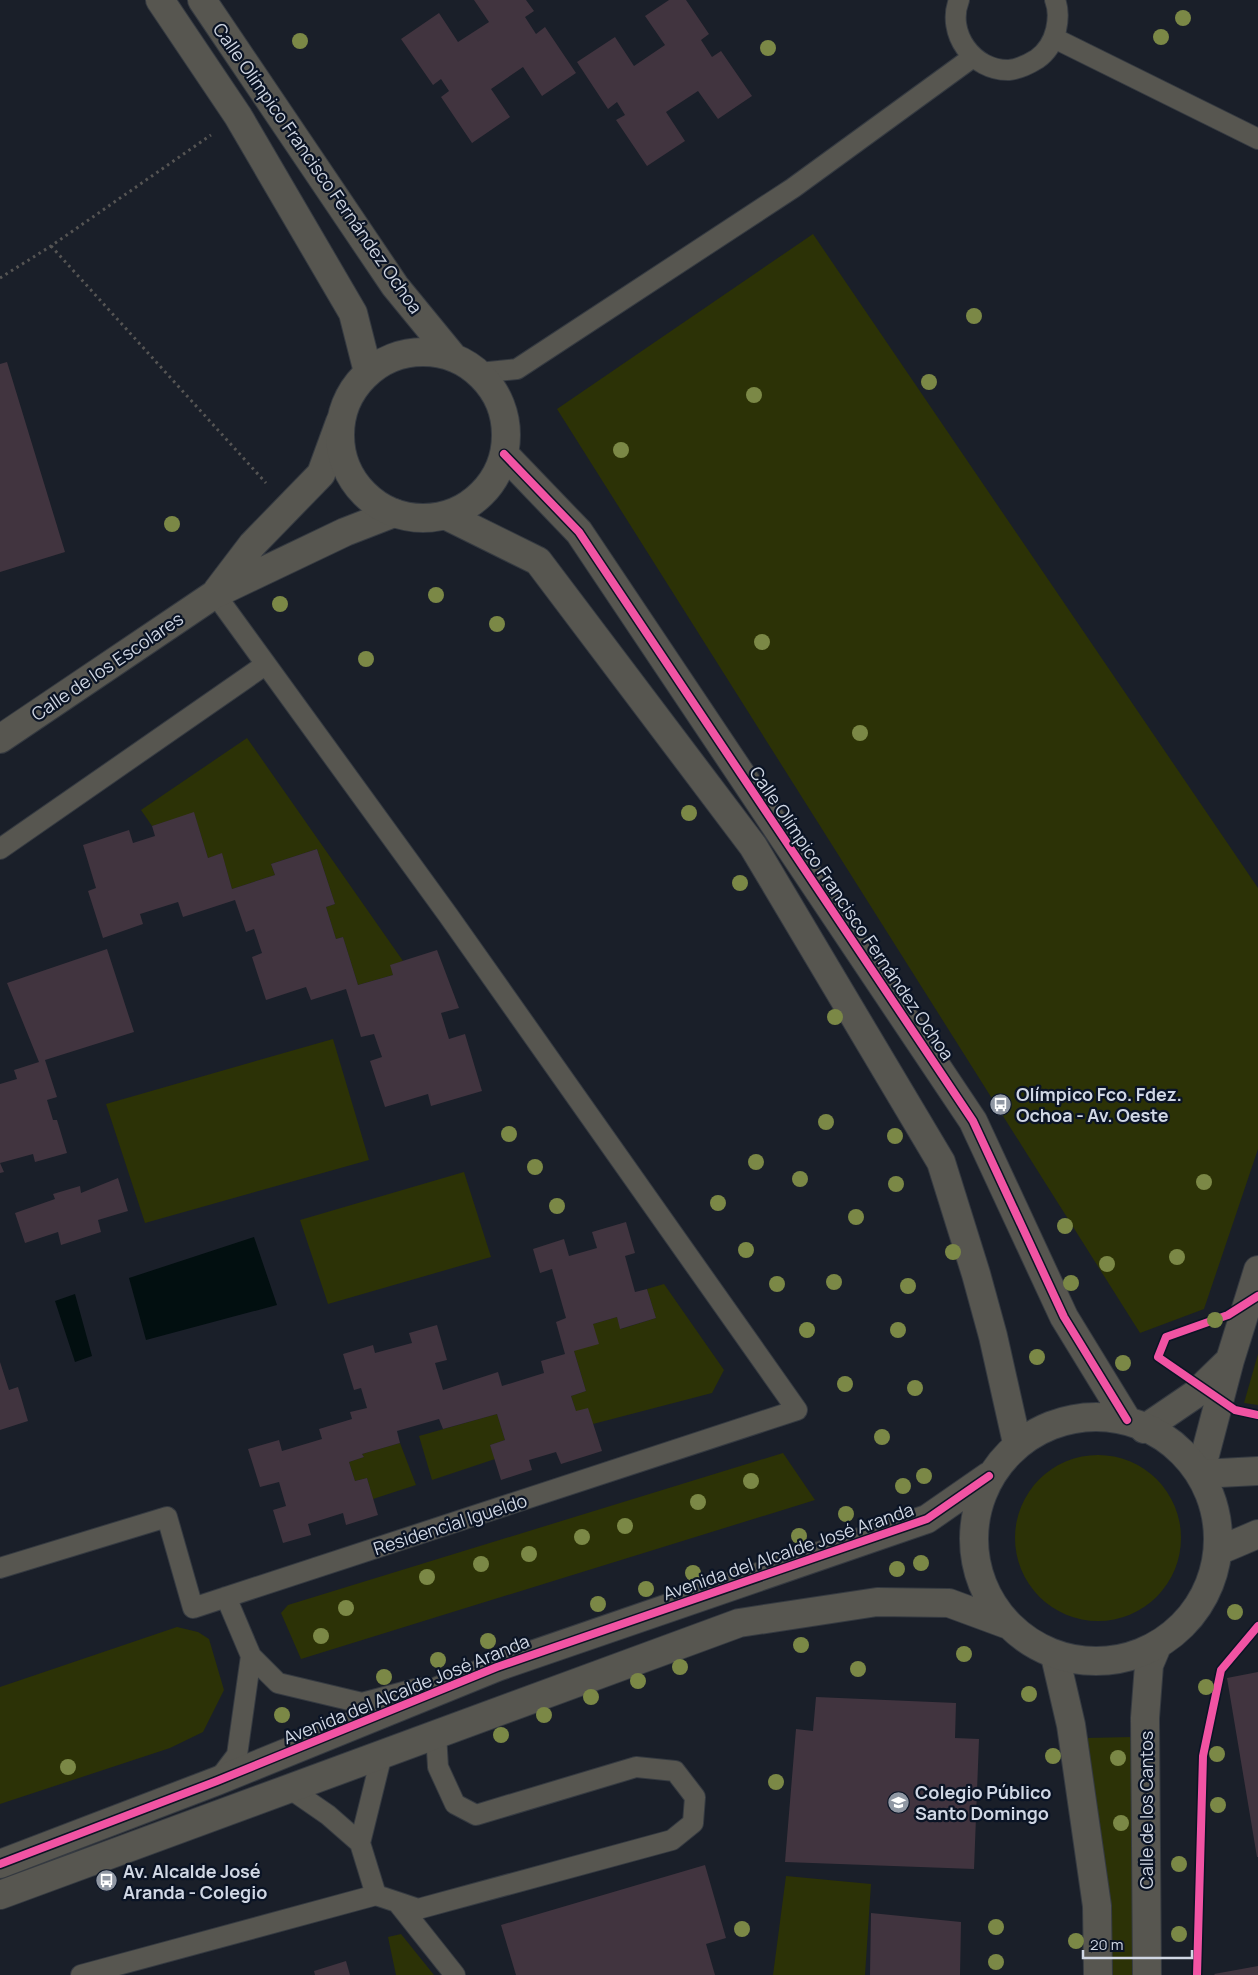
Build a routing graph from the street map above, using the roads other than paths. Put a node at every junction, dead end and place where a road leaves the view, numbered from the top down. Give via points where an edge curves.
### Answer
1 (160, 0) edge
2 (202, 0) edge
3 (959, 0) edge
4 (1054, 0) edge
5 (1054, 38) junction
6 (973, 57) junction
7 (1258, 139) edge
8 (454, 358) junction
9 (368, 372) junction
10 (479, 373) junction
11 (340, 422) junction
12 (504, 454) junction
13 (394, 513) junction
14 (445, 515) junction
15 (215, 594) junction
16 (265, 665) junction
17 (0, 739) edge
18 (0, 849) edge
19 (1258, 1270) edge
20 (1230, 1360) junction
21 (1136, 1424) junction
22 (1017, 1443) junction
23 (1258, 1470) edge
24 (1200, 1474) junction
25 (989, 1476) junction
26 (1258, 1534) edge
27 (1218, 1551) junction
28 (0, 1568) edge
29 (226, 1596) junction
30 (1006, 1624) junction
31 (1157, 1646) junction
32 (251, 1656) junction
33 (1055, 1656) junction
34 (497, 1667) junction
35 (436, 1734) junction
36 (382, 1754) junction
37 (217, 1781) junction
38 (289, 1788) junction
39 (360, 1843) junction
40 (0, 1864) edge
41 (0, 1895) edge
42 (376, 1895) junction
43 (397, 1902) junction
44 (80, 1975) edge
45 (455, 1975) edge
46 (1098, 1975) edge
47 (1148, 1975) edge

1 - 9 street, Calle Olímpico Francisco Fernández Ochoa via 238,116 353,312
2 - 8 street, Calle Olímpico Francisco Fernández Ochoa via 395,286
3 - 6 lane via 956,26 962,43
4 - 5 lane via 1058,21
5 - 6 lane via 1044,54 1026,66 1009,70 992,67
5 - 7 lane
6 - 10 lane via 793,188 517,369
8 - 9 street via 426,351 395,356
8 - 10 street
9 - 11 street via 350,395
10 - 12 street via 497,396 506,425
11 - 13 street via 340,445 346,467 374,502
11 - 15 street, Calle de los Escolares via 321,474 252,545
12 - 14 street via 496,475 483,493 466,506
12 - 21 street, Calle Olímpico Francisco Fernández Ochoa via 578,532 973,1121 1064,1316
13 - 14 street via 420,518
13 - 15 street, Calle de los Escolares via 345,532
14 - 22 street via 538,561 753,846 941,1162 993,1336
15 - 16 lane
15 - 17 street, Calle de los Escolares
16 - 18 lane
16 - 29 lane, Residencial Igueldo via 448,915 797,1410
19 - 20 street
20 - 21 street via 1194,1395
20 - 24 street
21 - 22 street via 1089,1416 1051,1424
21 - 24 street via 1173,1445
22 - 25 street
23 - 24 street
24 - 27 street via 1215,1512
25 - 30 street via 972,1526 978,1579
25 - 34 street, Avenida del Alcalde José Aranda via 927,1519
26 - 27 street
27 - 31 street via 1208,1589 1188,1622
28 - 29 lane, Residencial Igueldo via 168,1518 193,1608
29 - 32 lane
30 - 33 street
30 - 35 street via 949,1604 877,1602 739,1623
31 - 33 street via 1108,1662
31 - 47 street, Calle de los Cantos via 1148,1671 1145,1718
32 - 34 lane via 278,1683 362,1703
32 - 37 lane via 237,1756
33 - 46 street via 1071,1725 1097,1906
34 - 37 street, Avenida del Alcalde José Aranda
35 - 36 street
35 - 43 lane via 438,1767 455,1804 476,1815 636,1767 675,1771 695,1797 692,1823 672,1840 418,1909
36 - 38 street
36 - 39 lane
37 - 40 street, Avenida del Alcalde José Aranda
38 - 39 lane via 328,1815
38 - 41 street
39 - 42 lane
42 - 43 lane
42 - 44 lane
43 - 45 lane

